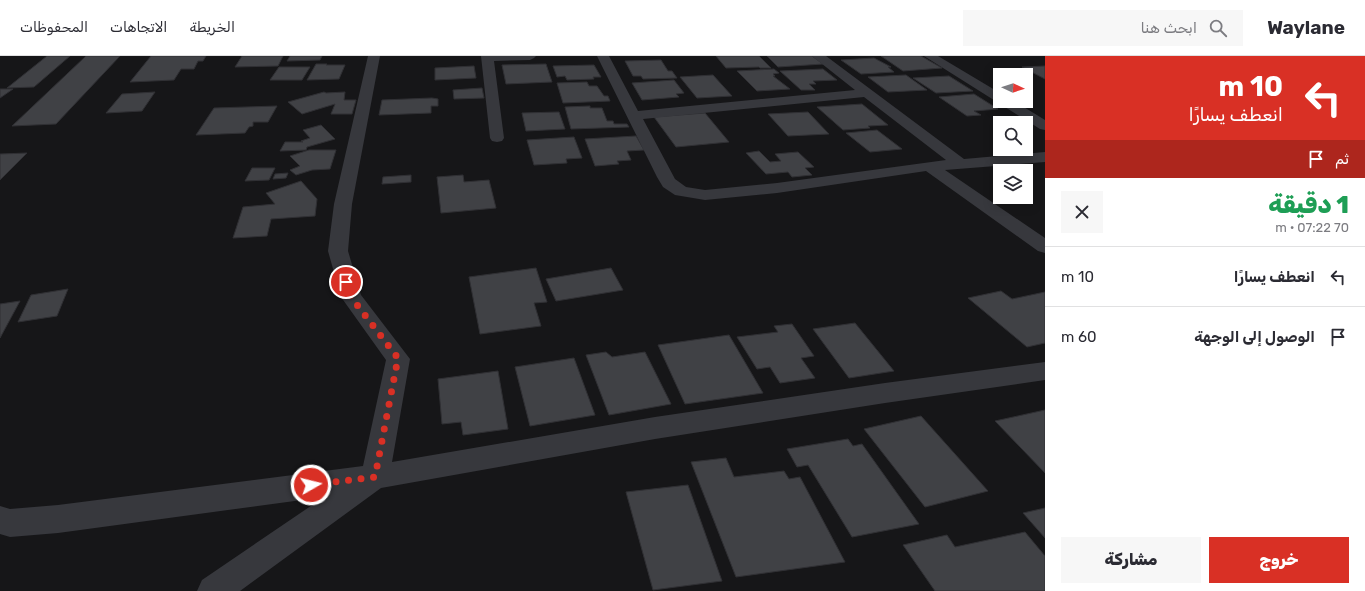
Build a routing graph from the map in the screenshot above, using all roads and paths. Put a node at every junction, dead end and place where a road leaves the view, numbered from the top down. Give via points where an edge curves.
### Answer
1 (374, 56) edge
2 (530, 56) edge
3 (603, 56) edge
4 (818, 56) edge
5 (930, 56) edge
6 (487, 57) edge
7 (866, 93) junction
8 (993, 95) edge
9 (1015, 108) edge
10 (634, 116) junction
11 (1045, 126) edge
12 (497, 138) dead end
13 (1045, 157) edge
14 (960, 164) junction
15 (929, 166) junction
16 (1045, 247) edge
17 (1045, 371) edge
18 (375, 477) junction
19 (0, 520) edge
20 (213, 591) edge

1 - 18 street via 343,204 338,251 351,297 398,358
2 - 6 street
3 - 10 street
4 - 7 street
5 - 8 street
6 - 12 street
7 - 10 street
7 - 14 street
9 - 11 street
10 - 15 street via 665,177 674,187 690,194 705,195 777,188
13 - 14 street
14 - 15 street
15 - 16 street
17 - 18 street via 655,428
18 - 19 street via 58,519 10,523
18 - 20 street

